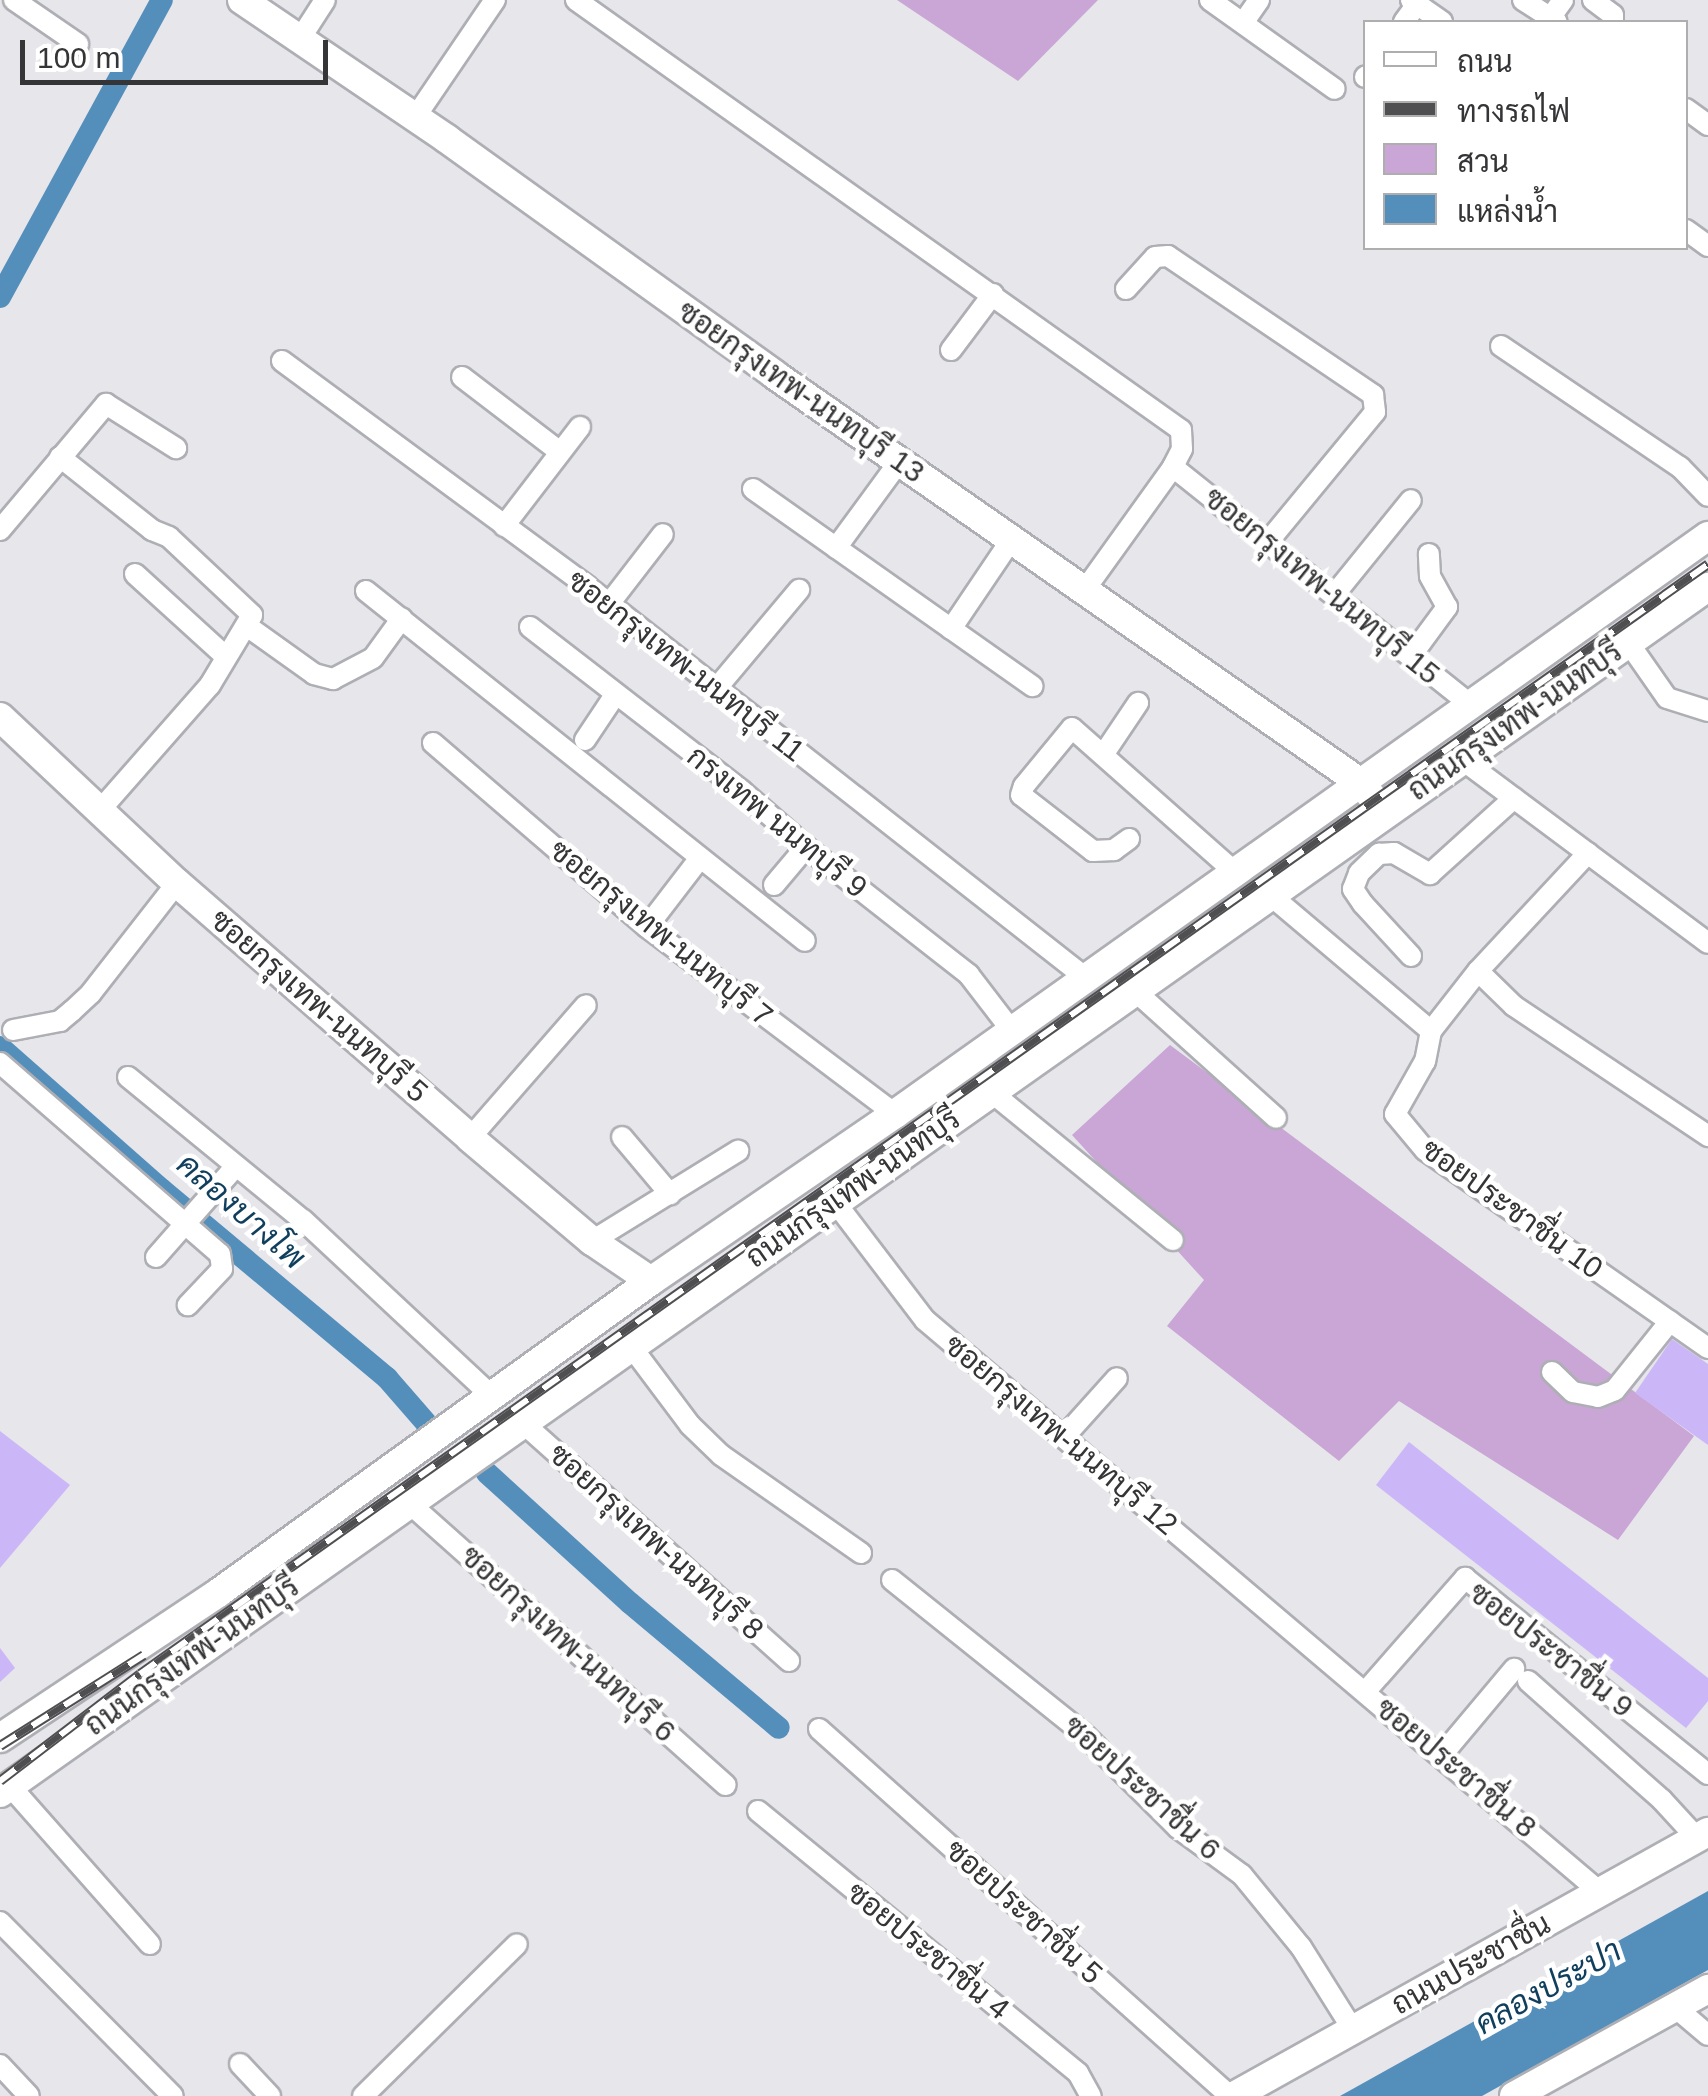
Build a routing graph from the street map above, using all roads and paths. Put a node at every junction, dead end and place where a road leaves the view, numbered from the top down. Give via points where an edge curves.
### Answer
1 (11, 0) edge
2 (242, 0) edge
3 (325, 0) edge
4 (495, 0) edge
5 (576, 0) edge
6 (1210, 0) edge
7 (1260, 0) edge
8 (1523, 0) edge
9 (1563, 0) edge
10 (1593, 0) edge
11 (1414, 2) edge
12 (0, 13) edge
13 (1439, 20) edge
14 (1554, 20) edge
15 (1614, 20) edge
16 (1244, 23) junction
17 (300, 39) junction
18 (78, 44) dead end
19 (1335, 88) dead end
20 (414, 119) junction
21 (1126, 289) dead end
22 (992, 294) junction
23 (1501, 346) dead end
24 (952, 350) dead end
25 (282, 361) dead end
26 (462, 377) dead end
27 (580, 427) dead end
28 (176, 448) dead end
29 (560, 452) junction
30 (60, 457) junction
31 (899, 462) junction
32 (1173, 467) junction
33 (753, 489) dead end
34 (1708, 496) edge
35 (1412, 500) dead end
36 (504, 526) junction
37 (0, 530) edge
38 (663, 534) dead end
39 (1708, 536) edge
40 (1011, 540) junction
41 (1267, 542) junction
42 (836, 548) junction
43 (1429, 554) dead end
44 (135, 574) dead end
45 (1708, 588) edge
46 (799, 590) dead end
47 (366, 591) dead end
48 (1084, 591) junction
49 (1334, 595) junction
50 (609, 604) junction
51 (402, 618) junction
52 (247, 626) junction
53 (530, 627) dead end
54 (951, 629) junction
55 (1628, 642) junction
56 (225, 656) junction
57 (1411, 656) junction
58 (1032, 686) dead end
59 (716, 690) junction
60 (616, 695) junction
61 (1138, 703) dead end
62 (1471, 705) junction
63 (1708, 711) edge
64 (0, 716) edge
65 (585, 740) dead end
66 (433, 743) dead end
67 (1103, 755) junction
68 (1460, 758) junction
69 (1360, 783) junction
70 (1514, 798) junction
71 (100, 810) junction
72 (1384, 812) junction
73 (1129, 838) dead end
74 (806, 847) junction
75 (1588, 852) junction
76 (700, 858) junction
77 (1235, 872) junction
78 (177, 883) junction
79 (774, 885) dead end
80 (1268, 894) junction
81 (647, 926) junction
82 (805, 941) dead end
83 (1708, 943) edge
84 (1411, 956) dead end
85 (1478, 972) junction
86 (1086, 978) junction
87 (1134, 990) junction
88 (586, 1006) dead end
89 (13, 1030) dead end
90 (1012, 1031) junction
91 (1430, 1031) junction
92 (0, 1063) edge
93 (128, 1077) dead end
94 (990, 1091) junction
95 (895, 1114) junction
96 (1276, 1118) dead end
97 (1708, 1136) edge
98 (622, 1137) dead end
99 (470, 1138) junction
100 (738, 1151) dead end
101 (236, 1166) junction
102 (670, 1194) junction
103 (834, 1202) junction
104 (188, 1218) junction
105 (1172, 1240) dead end
106 (592, 1241) junction
107 (156, 1257) dead end
108 (651, 1281) junction
109 (188, 1305) dead end
110 (1670, 1321) junction
111 (630, 1346) junction
112 (1708, 1348) edge
113 (1552, 1372) dead end
114 (1117, 1378) dead end
115 (498, 1394) junction
116 (524, 1422) junction
117 (1064, 1438) junction
118 (408, 1503) junction
119 (861, 1553) dead end
120 (892, 1580) dead end
121 (1310, 1646) joint
122 (790, 1661) dead end
123 (1365, 1692) junction
124 (819, 1728) dead end
125 (0, 1738) edge
126 (1441, 1756) junction
127 (1708, 1774) edge
128 (726, 1785) dead end
129 (5, 1789) edge
130 (758, 1811) dead end
131 (1702, 1835) edge
132 (1600, 1892) junction
133 (0, 1922) edge
134 (150, 1944) dead end
135 (517, 1944) dead end
136 (1708, 1989) edge
137 (1675, 2008) junction
138 (1353, 2030) junction
139 (1708, 2036) edge
140 (240, 2064) dead end
141 (0, 2065) edge
142 (29, 2096) edge
143 (174, 2096) edge
144 (270, 2096) edge
145 (363, 2096) edge
146 (1091, 2096) edge
147 (1232, 2096) edge
148 (1514, 2096) edge

1 - 12 street
1 - 18 street
2 - 17 main road, ซอยกรุงเทพ-นนทบุรี 13
3 - 17 street
4 - 20 street
5 - 22 street
6 - 16 street
7 - 16 street
8 - 14 street
9 - 14 street
10 - 15 street
11 - 13 street
16 - 19 street
17 - 20 main road, ซอยกรุงเทพ-นนทบุรี 13
20 - 31 main road, ซอยกรุงเทพ-นนทบุรี 13
21 - 41 street via 1155,258 1168,256 1373,395 1375,412
22 - 24 street
22 - 32 street via 1181,430
23 - 34 street via 1680,467
25 - 36 street, ซอยกรุงเทพ-นนทบุรี 11
26 - 29 street
27 - 29 street
28 - 30 street via 110,403
29 - 36 street
30 - 37 street via 11,502
30 - 52 street via 169,537 251,612
31 - 40 main road, ซอยกรุงเทพ-นนทบุรี 13
31 - 42 street
32 - 41 street, ซอยกรุงเทพ-นนทบุรี 15
32 - 48 street
33 - 42 street
35 - 49 street
36 - 50 street, ซอยกรุงเทพ-นนทบุรี 11
38 - 50 street
39 - 62 main road, ถนนกรุงเทพ-นนทบุรี
40 - 48 main road, ซอยกรุงเทพ-นนทบุรี 13
40 - 54 street
41 - 49 street, ซอยกรุงเทพ-นนทบุรี 15
42 - 54 street
43 - 57 street via 1430,576 1447,607
44 - 56 street
45 - 55 main road, ถนนกรุงเทพ-นนทบุรี
46 - 59 street
47 - 51 street
48 - 69 main road, ซอยกรุงเทพ-นนทบุรี 13
49 - 57 street, ซอยกรุงเทพ-นนทบุรี 15
50 - 59 street, ซอยกรุงเทพ-นนทบุรี 11
51 - 52 street via 373,658 333,679 314,674
51 - 76 street
52 - 56 street
53 - 60 street, กรงเทพ นนทบุรี 9
54 - 58 street
55 - 63 street via 1667,698
55 - 68 main road, ถนนกรุงเทพ-นนทบุรี
56 - 71 street via 210,685
57 - 62 street, ซอยกรุงเทพ-นนทบุรี 15
59 - 86 street, ซอยกรุงเทพ-นนทบุรี 11
60 - 65 street
60 - 74 street, กรงเทพ นนทบุรี 9
61 - 67 street
62 - 69 main road, ถนนกรุงเทพ-นนทบุรี
64 - 71 main road, ซอยกรุงเทพ-นนทบุรี 5
66 - 81 street, ซอยกรุงเทพ-นนทบุรี 7
67 - 73 street via 1072,728 1022,795 1094,851 1114,850
67 - 77 street
68 - 70 street
68 - 72 main road, ถนนกรุงเทพ-นนทบุรี
69 - 72 main road, ซอยกรุงเทพ-นนทบุรี 13
69 - 77 main road, ถนนกรุงเทพ-นนทบุรี
70 - 75 street
70 - 84 street via 1430,874 1394,852 1379,854 1359,872 1353,888 1362,904
71 - 78 main road, ซอยกรุงเทพ-นนทบุรี 5
72 - 80 main road, ถนนกรุงเทพ-นนทบุรี
74 - 79 street
74 - 90 street, กรงเทพ นนทบุรี 9 via 969,974
75 - 83 street
75 - 85 street, ซอยประชาชื่น 10
76 - 81 street
76 - 82 street
77 - 86 main road, ถนนกรุงเทพ-นนทบุรี
78 - 89 street via 92,993 60,1021
78 - 99 main road, ซอยกรุงเทพ-นนทบุรี 5
80 - 87 main road, ถนนกรุงเทพ-นนทบุรี
80 - 91 street
81 - 95 street, ซอยกรุงเทพ-นนทบุรี 7
85 - 91 street, ซอยประชาชื่น 10
85 - 97 street via 1514,1006
86 - 90 main road, ถนนกรุงเทพ-นนทบุรี
87 - 94 main road, ถนนกรุงเทพ-นนทบุรี
87 - 96 street
88 - 99 street
90 - 95 main road, ถนนกรุงเทพ-นนทบุรี
91 - 110 street, ซอยประชาชื่น 10 via 1425,1061 1395,1114 1405,1130
92 - 104 street
93 - 101 street
94 - 103 main road, ถนนกรุงเทพ-นนทบุรี
94 - 105 street
95 - 108 main road, ถนนกรุงเทพ-นนทบุรี
98 - 102 street
99 - 106 main road, ซอยกรุงเทพ-นนทบุรี 5
100 - 102 street
101 - 104 street
101 - 115 street
102 - 106 street
103 - 111 main road, ถนนกรุงเทพ-นนทบุรี
103 - 117 street, ซอยกรุงเทพ-นนทบุรี 12 via 925,1320
104 - 107 street
104 - 109 street via 224,1264
106 - 108 main road, ซอยกรุงเทพ-นนทบุรี 5
108 - 115 main road, ถนนกรุงเทพ-นนทบุรี
110 - 112 street, ซอยประชาชื่น 10
110 - 113 street via 1615,1390 1598,1397 1573,1392
111 - 116 main road, ถนนกรุงเทพ-นนทบุรี
111 - 119 street via 690,1426 721,1455
114 - 117 street
115 - 116 main road
115 - 125 main road, ถนนกรุงเทพ-นนทบุรี
116 - 118 main road, ถนนกรุงเทพ-นนทบุรี
116 - 122 street, ซอยกรุงเทพ-นนทบุรี 8
117 - 121 street, ซอยกรุงเทพ-นนทบุรี 12
118 - 128 street, ซอยกรุงเทพ-นนทบุรี 6
118 - 129 main road, ถนนกรุงเทพ-นนทบุรี
120 - 138 street, ซอยประชาชื่น 6 via 1082,1732 1178,1828 1242,1874 1301,1948
121 - 123 street, ซอยประชาชื่น 8
123 - 126 street, ซอยประชาชื่น 8
123 - 127 street, ซอยประชาชื่น 9 via 1465,1578
124 - 147 street, ซอยประชาชื่น 5
126 - 131 street via 1521,1675
126 - 132 street, ซอยประชาชื่น 8
129 - 134 street
130 - 146 street, ซอยประชาชื่น 4 via 1078,2073
131 - 132 main road, ถนนประชาชื่น
132 - 138 main road, ถนนประชาชื่น
133 - 143 street
135 - 145 street
136 - 137 main road
137 - 139 street
137 - 148 main road
138 - 147 main road, ถนนประชาชื่น
140 - 144 street
141 - 142 street

